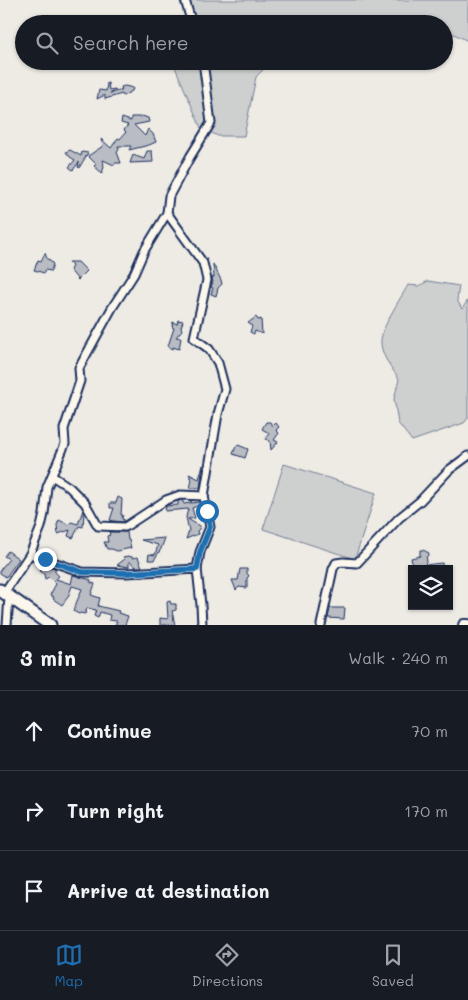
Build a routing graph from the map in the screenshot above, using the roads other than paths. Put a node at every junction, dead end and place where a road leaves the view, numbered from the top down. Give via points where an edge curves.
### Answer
1 (185, 0) edge
2 (189, 15) edge
3 (204, 70) edge
4 (167, 213) junction
5 (468, 456) edge
6 (52, 476) junction
7 (204, 496) junction
8 (30, 554) junction
9 (197, 569) junction
10 (4, 594) edge
11 (7, 625) edge
12 (50, 625) edge
13 (202, 625) edge
14 (321, 625) edge
15 (464, 625) edge
16 (468, 625) edge

1 - 2 street
3 - 4 street via 211,123 169,196
4 - 6 street via 79,368 80,381 64,429 65,444
4 - 7 street via 203,263 207,280 194,338 210,348 225,389
5 - 14 street via 399,518 357,563 336,563
6 - 7 street via 85,502 98,526 125,527 166,500 180,495
6 - 8 street via 41,527
7 - 9 street via 210,527
8 - 9 street via 82,572
8 - 10 street
9 - 13 street
10 - 11 street
10 - 12 main road
15 - 16 street

